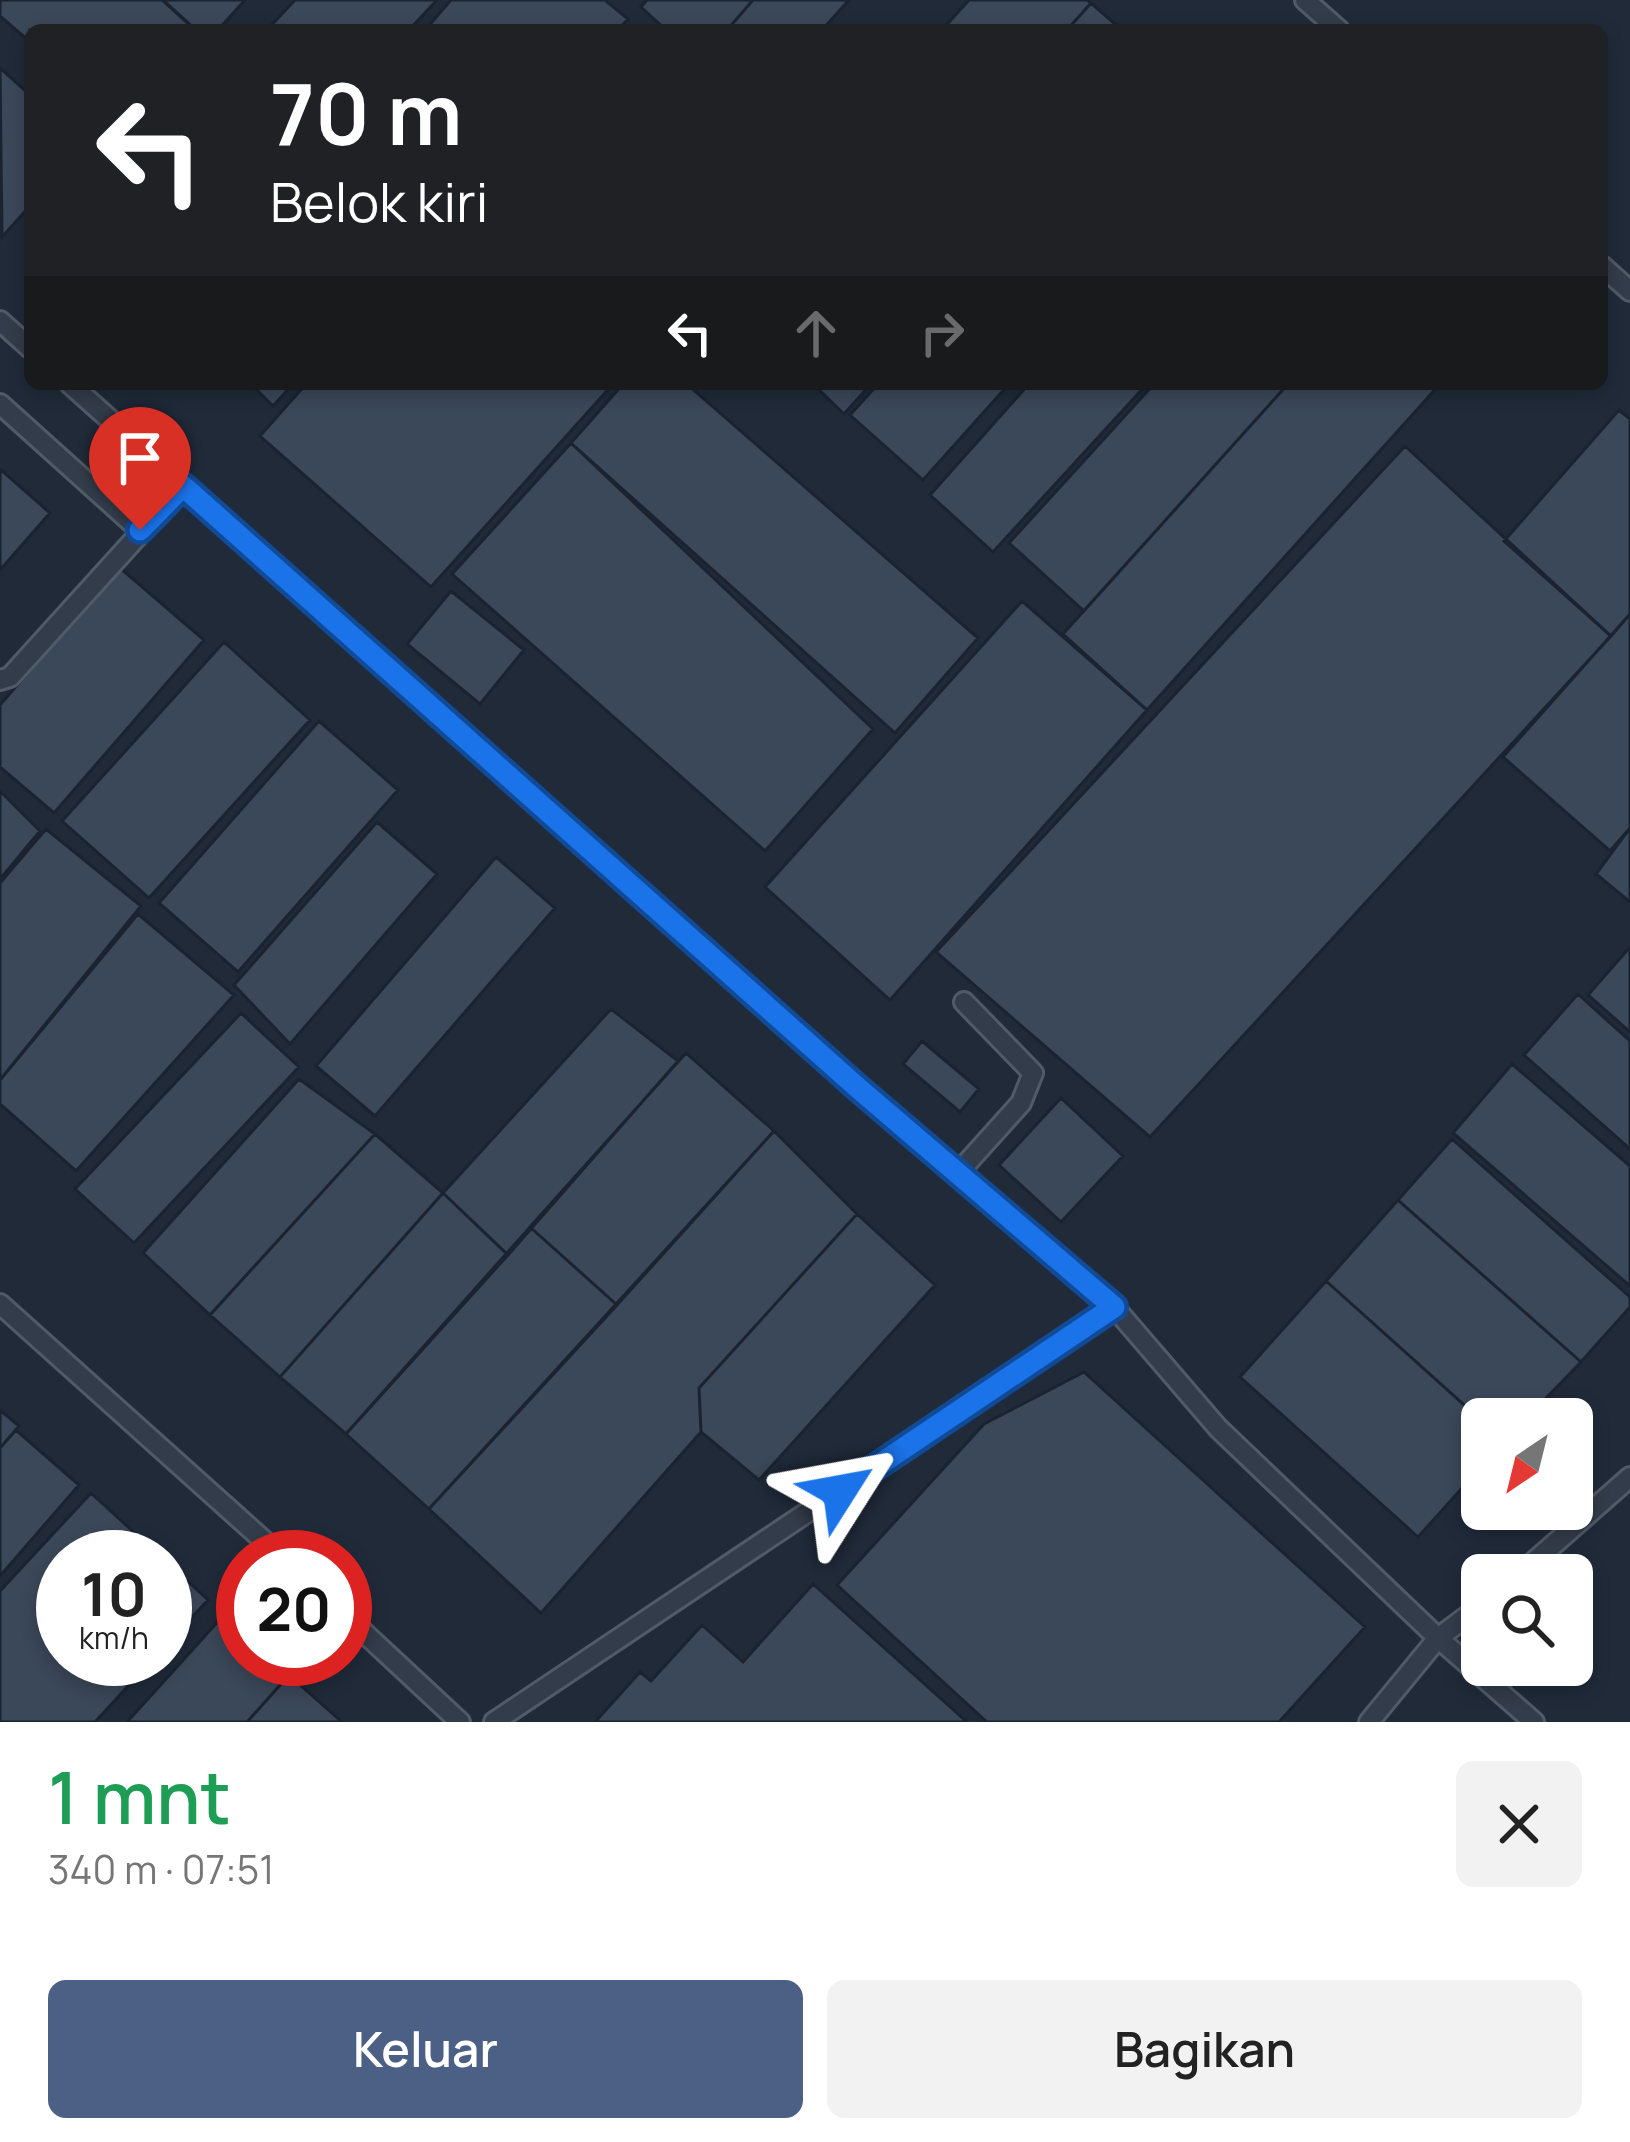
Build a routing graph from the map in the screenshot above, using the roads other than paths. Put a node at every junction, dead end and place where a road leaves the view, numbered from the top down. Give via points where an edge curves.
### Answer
1 (1306, 0) edge
2 (1332, 24) edge
3 (0, 321) edge
4 (24, 343) edge
5 (77, 390) edge
6 (0, 404) edge
7 (183, 486) junction
8 (140, 530) junction
9 (0, 680) edge
10 (964, 1002) dead end
11 (958, 1173) junction
12 (0, 1304) edge
13 (1114, 1307) junction
14 (1630, 1477) edge
15 (252, 1530) edge
16 (1543, 1554) edge
17 (1461, 1621) edge
18 (1438, 1638) junction
19 (372, 1640) edge
20 (460, 1722) edge
21 (494, 1722) edge
22 (1369, 1722) edge
23 (1534, 1722) edge

1 - 2 lane
3 - 4 lane
5 - 7 lane
6 - 8 lane
7 - 8 lane
7 - 11 lane
8 - 9 lane
10 - 11 lane via 1033,1072 1021,1103
11 - 13 lane
12 - 15 lane
13 - 18 lane via 1218,1428
13 - 21 lane
14 - 16 lane
17 - 18 lane
18 - 22 lane
18 - 23 lane
19 - 20 lane

